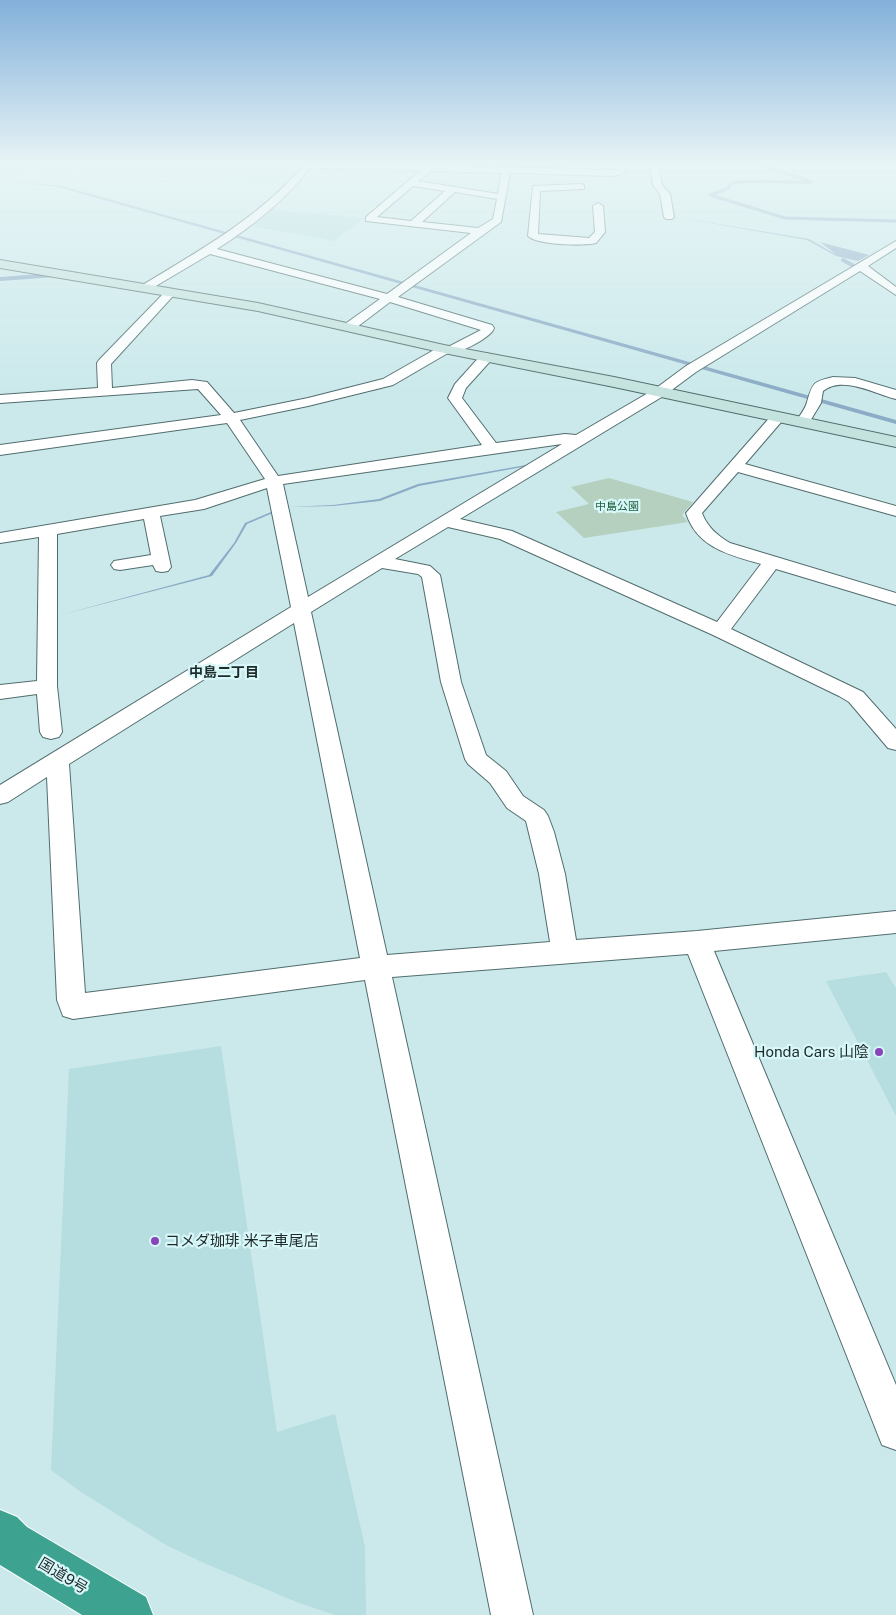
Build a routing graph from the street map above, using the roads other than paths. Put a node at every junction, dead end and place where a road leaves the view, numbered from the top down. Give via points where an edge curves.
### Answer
1 (223, 240) edge
2 (468, 240) edge
3 (576, 240) edge
4 (593, 240) edge
5 (896, 244) edge
6 (207, 250) junction
7 (0, 264) edge
8 (860, 267) junction
9 (144, 288) junction
10 (893, 289) edge
11 (170, 294) junction
12 (390, 298) junction
13 (349, 327) junction
14 (449, 350) junction
15 (486, 357) junction
16 (105, 391) junction
17 (660, 392) junction
18 (896, 394) edge
19 (0, 398) edge
20 (231, 418) junction
21 (777, 418) junction
22 (802, 423) junction
23 (580, 440) junction
24 (896, 442) edge
25 (492, 448) junction
26 (0, 450) edge
27 (734, 466) junction
28 (274, 481) junction
29 (896, 511) edge
30 (151, 513) junction
31 (446, 521) junction
32 (48, 531) junction
33 (0, 538) edge
34 (380, 562) junction
35 (772, 562) junction
36 (120, 566) dead end
37 (896, 599) edge
38 (301, 611) junction
39 (720, 631) junction
40 (47, 686) junction
41 (0, 692) edge
42 (51, 732) dead end
43 (896, 743) edge
44 (58, 762) junction
45 (0, 796) edge
46 (896, 922) edge
47 (697, 942) junction
48 (565, 952) junction
49 (377, 966) junction
50 (896, 1431) edge
51 (0, 1534) edge
52 (128, 1615) edge
53 (512, 1615) edge

1 - 6 street
2 - 12 street
3 - 4 street
5 - 8 street
6 - 9 street
6 - 12 street
7 - 9 street
8 - 10 street via 869,269
8 - 17 street
9 - 11 street
11 - 13 street via 258,307
11 - 16 street via 104,363
12 - 13 street
12 - 14 street via 488,328 488,332
13 - 14 street
14 - 15 street
14 - 20 street via 388,382
15 - 17 street
15 - 25 street via 460,387 455,398
16 - 19 street
16 - 20 street via 202,385
17 - 21 street
17 - 23 street
18 - 22 street via 843,380 829,380 818,387
20 - 26 street
20 - 28 street
21 - 22 street
21 - 27 street
22 - 24 street
23 - 25 street
23 - 31 street
25 - 28 street
27 - 29 street
27 - 35 street via 694,516 719,544
28 - 30 street via 198,505
28 - 38 street
30 - 32 street
30 - 36 street via 161,563
31 - 34 street
31 - 39 street via 506,535
32 - 33 street
32 - 40 street
34 - 38 street
34 - 48 street via 424,570 430,575 451,682 476,759 498,777 515,802 536,816 542,832
35 - 37 street
35 - 39 street
38 - 44 street
38 - 49 street
39 - 43 street via 856,697
40 - 41 street
40 - 42 street
44 - 45 street
44 - 49 street via 73,1006
46 - 47 street
47 - 48 street
47 - 50 street
48 - 49 street
49 - 53 street
51 - 52 highway, 国道9号 via 10,1544

